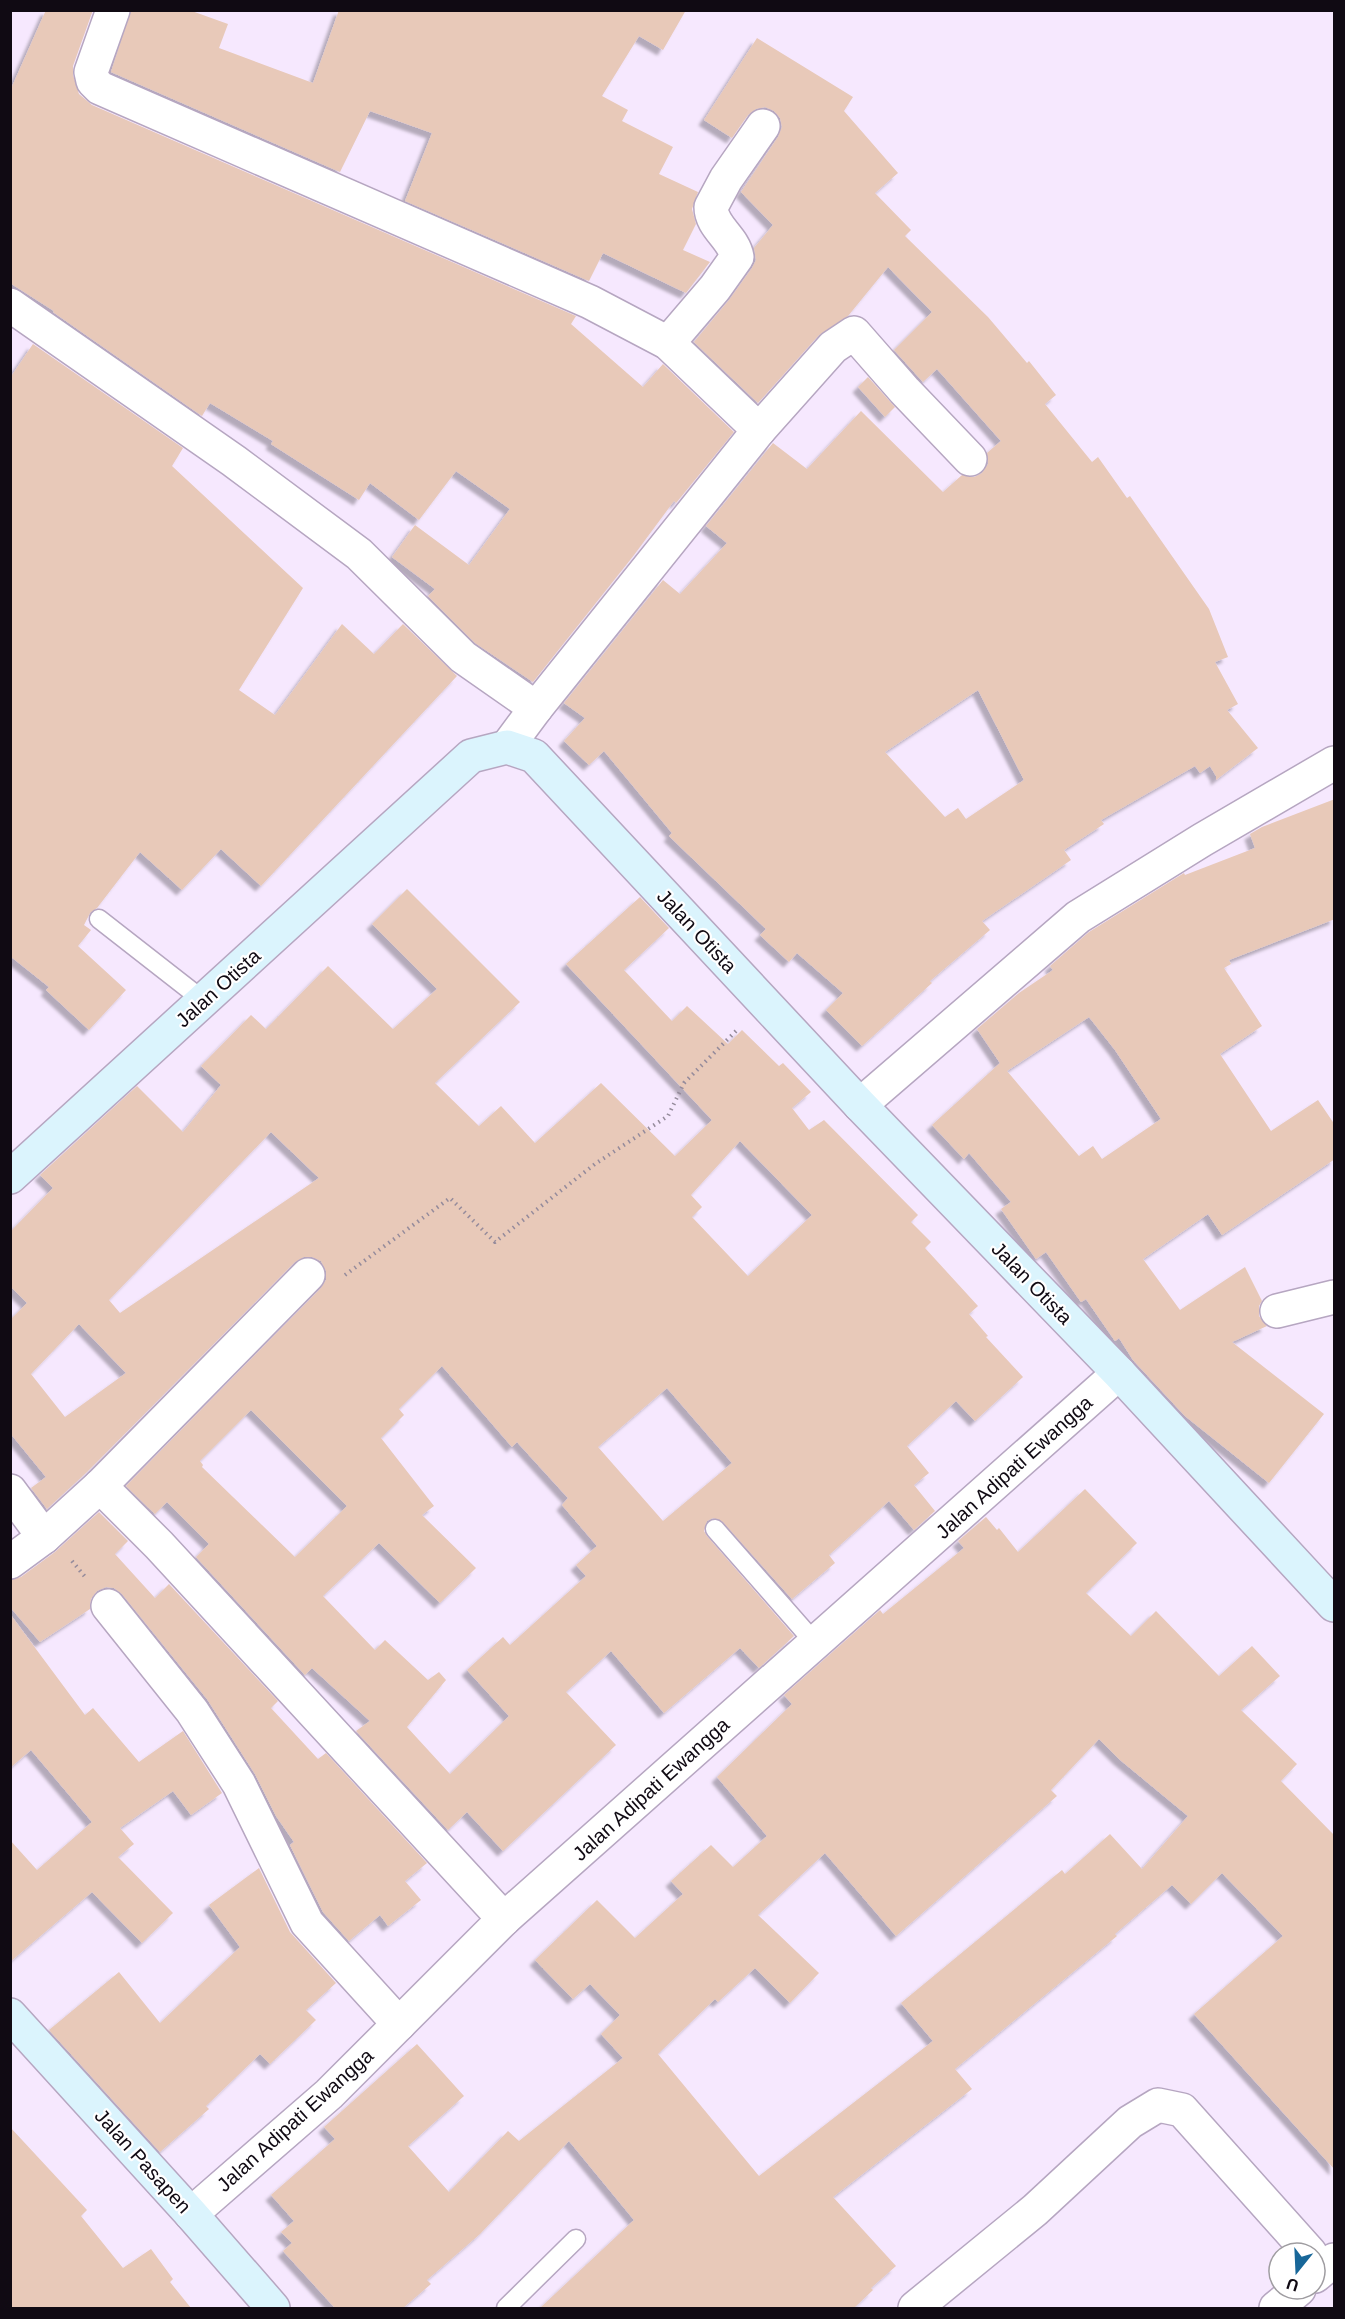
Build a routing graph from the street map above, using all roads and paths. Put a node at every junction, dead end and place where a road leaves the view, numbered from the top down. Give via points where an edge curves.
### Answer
1 (113, 10) edge
2 (763, 126) dead end
3 (10, 305) edge
4 (668, 343) junction
5 (759, 430) junction
6 (970, 459) dead end
7 (536, 708) junction
8 (507, 747) junction
9 (1335, 763) edge
10 (99, 919) dead end
11 (204, 1001) junction
12 (764, 1004) junction
13 (860, 1105) junction
14 (10, 1177) edge
15 (308, 1275) joint
16 (1335, 1297) edge
17 (1277, 1311) dead end
18 (1119, 1373) junction
19 (100, 1486) junction
20 (10, 1491) edge
21 (715, 1529) dead end
22 (47, 1535) junction
23 (10, 1562) edge
24 (1335, 1605) edge
25 (108, 1606) joint
26 (815, 1643) junction
27 (504, 1919) junction
28 (10, 2015) edge
29 (399, 2024) junction
30 (191, 2214) junction
31 (576, 2239) dead end
32 (1300, 2241) edge
33 (273, 2308) edge
34 (506, 2308) edge
35 (915, 2308) edge

1 - 4 street via 91,72 100,88 590,302
2 - 4 street via 711,207 737,257
3 - 7 street via 234,461 359,554 463,657
4 - 5 street
5 - 6 street via 833,347 854,333
5 - 7 street
7 - 8 street
8 - 11 street, Jalan Otista via 471,756
8 - 12 street, Jalan Otista via 534,756
9 - 13 street via 1078,917
10 - 11 lane
11 - 14 street, Jalan Otista
12 - 13 street, Jalan Otista
12 - 15 path via 684,1083 668,1116 596,1164 495,1242 450,1198 339,1280
13 - 18 street, Jalan Otista
15 - 19 street
16 - 17 street
18 - 24 street, Jalan Otista
18 - 26 street, Jalan Adipati Ewangga
19 - 22 street
19 - 27 street
20 - 22 street
21 - 26 lane
22 - 23 street
22 - 25 path
25 - 29 street via 198,1720 238,1785 307,1923
26 - 27 street, Jalan Adipati Ewangga
27 - 29 street, Jalan Adipati Ewangga
28 - 30 street, Jalan Pasapen
29 - 30 street, Jalan Adipati Ewangga via 329,2094
30 - 33 street, Jalan Pasapen
31 - 34 lane
32 - 35 street via 1182,2110 1158,2105 1130,2122 1035,2210

